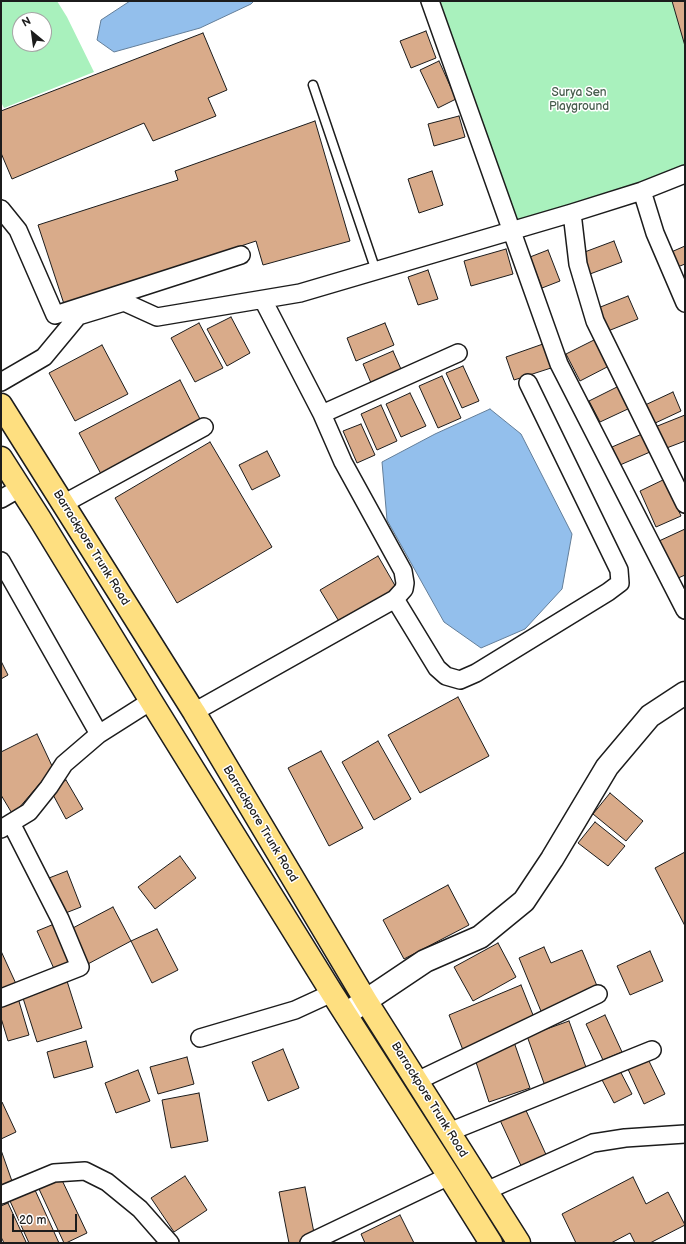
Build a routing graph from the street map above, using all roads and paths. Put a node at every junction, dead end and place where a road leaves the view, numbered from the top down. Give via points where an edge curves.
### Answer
1 (430, 1) edge
2 (313, 85) dead end
3 (685, 174) edge
4 (642, 191) junction
5 (1, 209) edge
6 (572, 213) junction
7 (512, 231) junction
8 (242, 255) dead end
9 (376, 271) junction
10 (263, 300) junction
11 (685, 303) edge
12 (458, 353) dead end
13 (1, 382) edge
14 (528, 383) dead end
15 (1, 405) edge
16 (322, 414) junction
17 (204, 427) dead end
18 (1, 458) edge
19 (20, 488) junction
20 (1, 499) edge
21 (63, 504) junction
22 (685, 504) edge
23 (1, 561) edge
24 (395, 599) junction
25 (685, 610) edge
26 (685, 693) edge
27 (151, 701) junction
28 (194, 712) junction
29 (98, 734) junction
30 (6, 826) edge
31 (332, 993) junction
32 (598, 994) dead end
33 (1, 998) edge
34 (366, 1001) junction
35 (346, 1014) junction
36 (200, 1038) dead end
37 (652, 1050) dead end
38 (417, 1081) junction
39 (448, 1132) junction
40 (685, 1134) edge
41 (449, 1176) junction
42 (486, 1191) junction
43 (1, 1194) edge
44 (170, 1243) edge
45 (309, 1243) edge
46 (491, 1243) edge
47 (519, 1243) edge

1 - 7 street
2 - 9 lane
3 - 4 street
4 - 6 street
4 - 11 street via 655,233
5 - 8 street via 18,230 55,315
6 - 7 street
6 - 22 street via 578,264 595,321
7 - 9 street
7 - 25 street via 559,364
9 - 10 street via 300,293
10 - 13 street via 157,318 124,302 78,316 44,356
10 - 16 street
12 - 16 street
14 - 24 street via 619,570 620,583 476,674 460,680 446,676 437,668
15 - 21 main road, Barrackpore Trunk Road
16 - 24 street via 343,462 403,571 404,589
17 - 21 street
18 - 19 main road, Barrackpore Trunk Road
19 - 20 street
19 - 27 main road, Barrackpore Trunk Road
21 - 28 main road, Barrackpore Trunk Road
23 - 29 street
24 - 28 street
26 - 34 street via 650,716 607,766 524,902 480,937 425,961
27 - 29 street
27 - 31 main road, Barrackpore Trunk Road
28 - 34 main road, Barrackpore Trunk Road
29 - 30 street via 64,764 29,812
30 - 33 street via 60,919 80,967
31 - 35 main road, Barrackpore Trunk Road
31 - 36 street via 295,1010
32 - 38 street
34 - 35 street
34 - 38 main road, Barrackpore Trunk Road
35 - 41 main road, Barrackpore Trunk Road
37 - 39 street
38 - 39 main road, Barrackpore Trunk Road
39 - 42 main road, Barrackpore Trunk Road
40 - 42 street via 593,1143
41 - 45 street
41 - 46 main road, Barrackpore Trunk Road
42 - 47 main road, Barrackpore Trunk Road
43 - 44 street via 54,1173 85,1171 107,1182 134,1205

